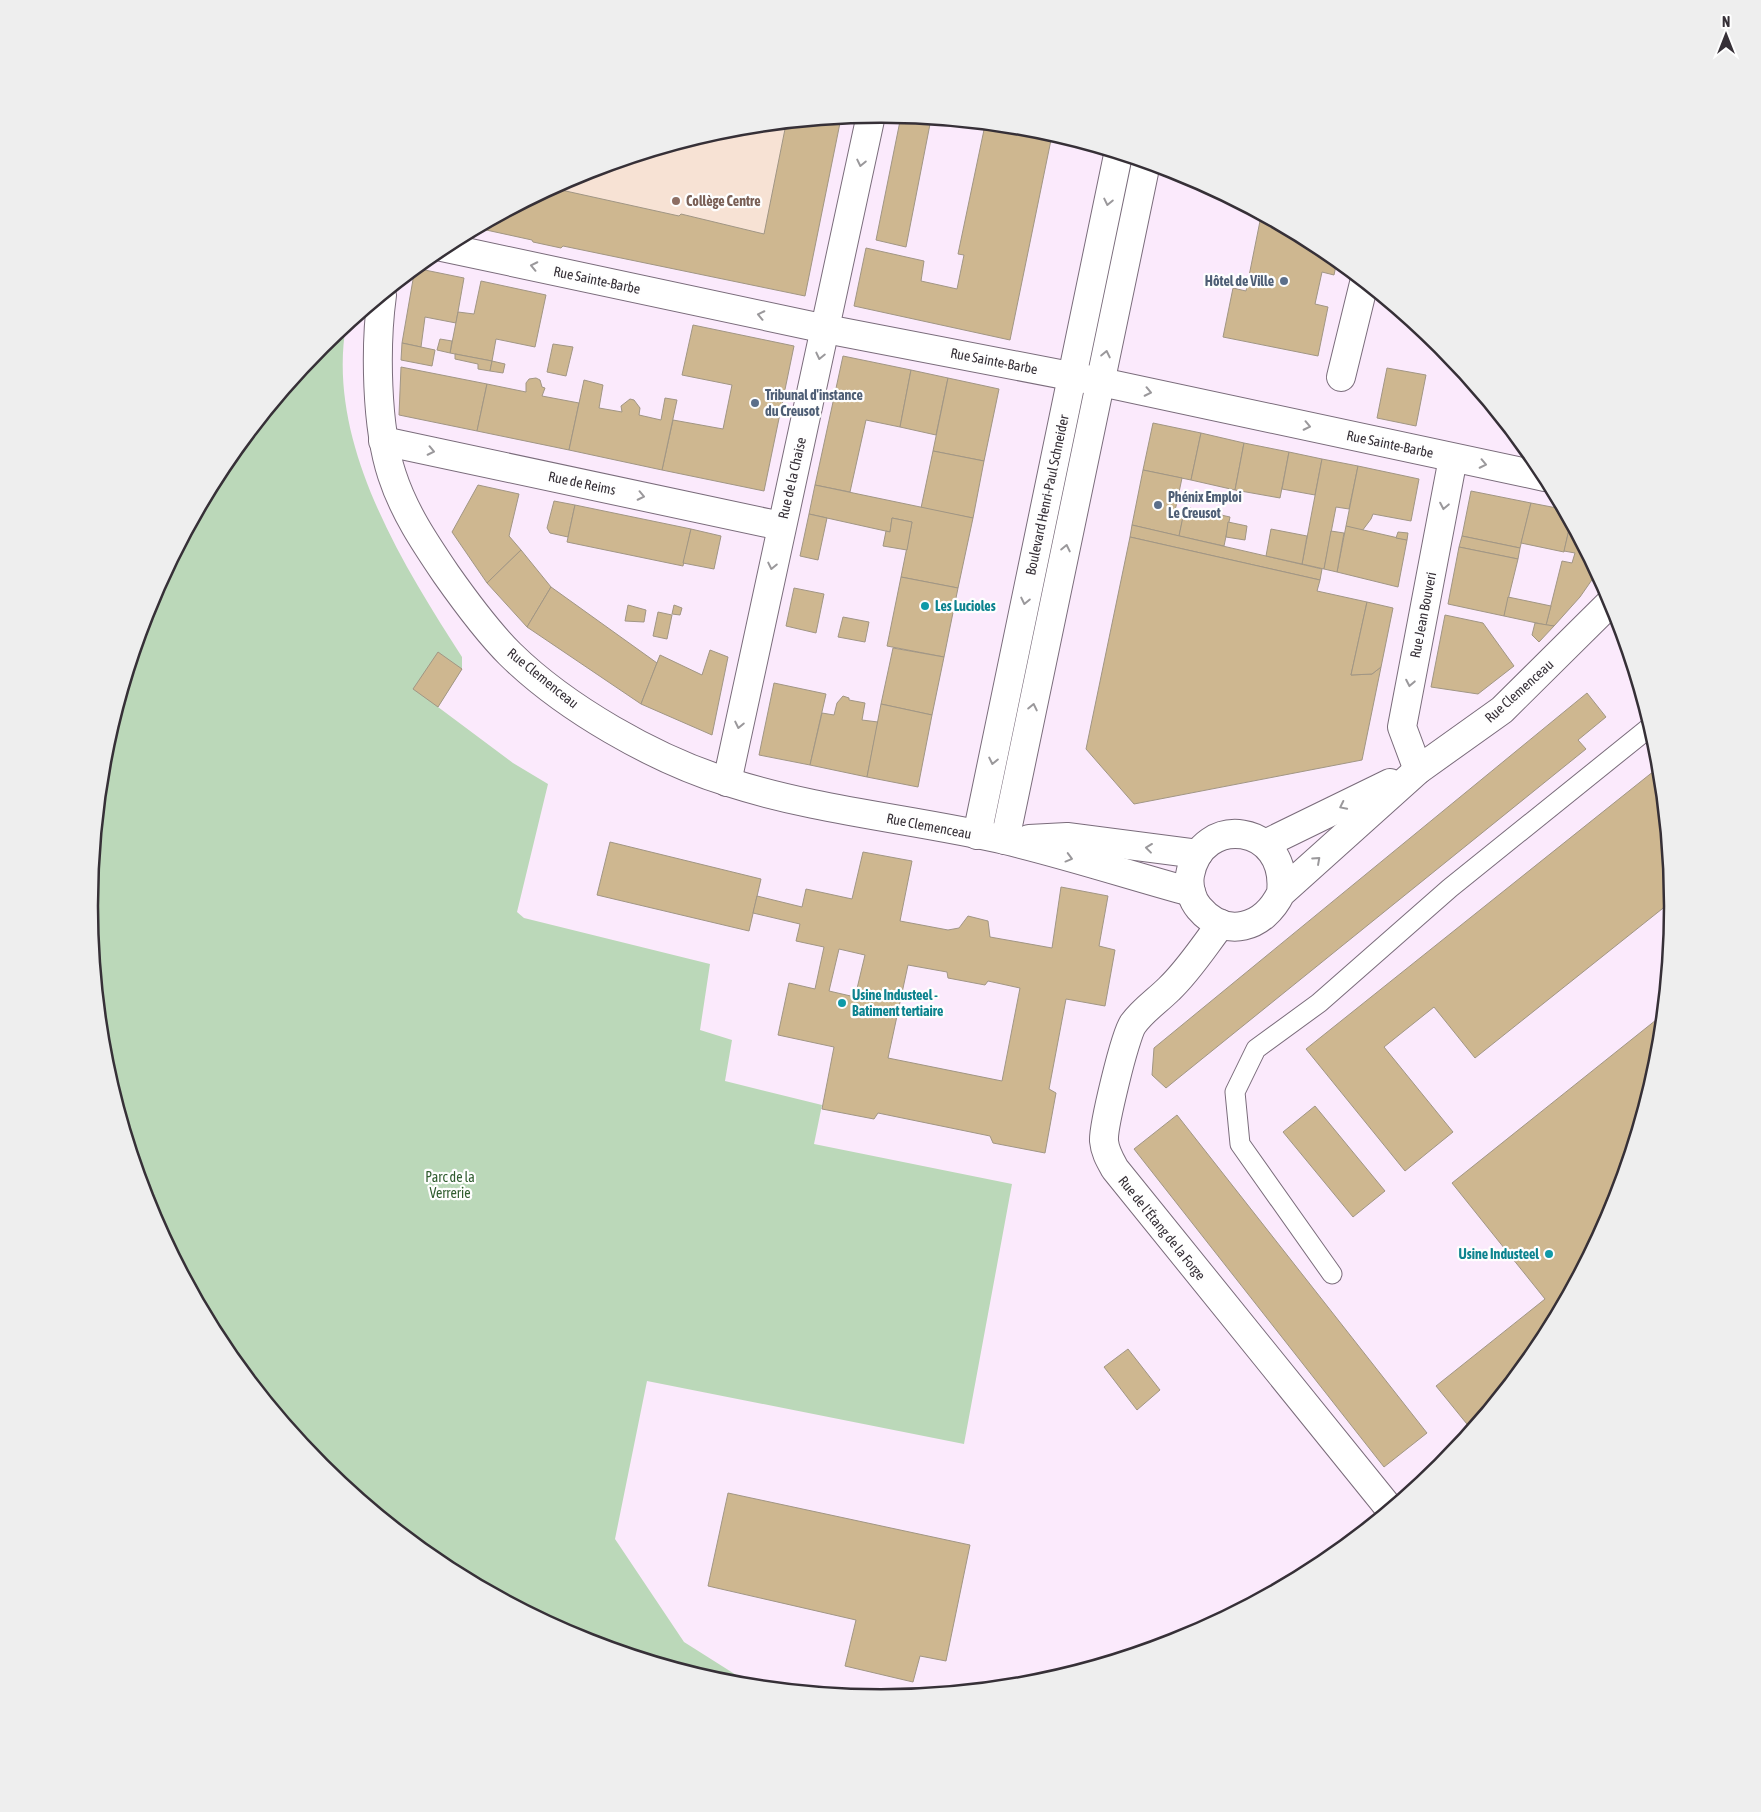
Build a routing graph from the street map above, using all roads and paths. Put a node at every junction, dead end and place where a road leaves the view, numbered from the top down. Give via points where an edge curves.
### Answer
1 (869, 123) edge
2 (1117, 160) edge
3 (1145, 170) edge
4 (454, 250) edge
5 (1362, 289) edge
6 (382, 303) edge
7 (826, 329) junction
8 (1072, 377) junction
9 (1341, 377) dead end
10 (1100, 382) junction
11 (383, 441) junction
12 (1453, 458) junction
13 (1535, 476) edge
14 (781, 526) junction
15 (1605, 608) edge
16 (1643, 732) edge
17 (1418, 770) junction
18 (727, 782) junction
19 (977, 835) junction
20 (1005, 840) junction
21 (1264, 844) junction
22 (1198, 854) junction
23 (1191, 892) junction
24 (1281, 893) junction
25 (1221, 924) junction
26 (1332, 1274) dead end
27 (1385, 1504) edge

1 -> 7 street, Rue de la Chaise
2 -> 8 street, Boulevard Henri-Paul Schneider
10 -> 3 street, Boulevard Henri-Paul Schneider
7 -> 4 street, Rue Sainte-Barbe
5 - 9 street
6 - 11 street, Rue Clemenceau via 378,367
7 - 8 street, Rue Sainte-Barbe
7 -> 14 street, Rue de la Chaise
8 - 10 street, Rue Sainte-Barbe
8 -> 19 street, Boulevard Henri-Paul Schneider
10 -> 12 street, Rue Sainte-Barbe
20 -> 10 street, Boulevard Henri-Paul Schneider
11 -> 14 street, Rue de Reims
11 - 18 street, Rue Clemenceau via 392,476 417,532 456,588 510,653 566,701 638,745
12 -> 13 street, Rue Sainte-Barbe
12 -> 17 street, Rue Jean Bouveri via 1402,726
14 -> 18 street, Rue de la Chaise
15 - 17 street, Rue Clemenceau via 1502,710
16 - 26 lane via 1450,888 1319,1003 1256,1049 1235,1092 1240,1144
17 -> 21 street, Rue Clemenceau
24 -> 17 street, Rue Clemenceau
18 - 19 street, Rue Clemenceau via 808,803
19 - 20 street, Rue Clemenceau
22 -> 20 street, Rue Clemenceau via 1067,837
20 -> 23 street, Rue Clemenceau
21 - 22 street via 1236,834 1222,836 1208,843
21 - 24 street via 1280,866
22 - 23 street via 1189,879
23 - 25 street via 1197,906
24 - 25 street, Rue Clemenceau via 1264,917 1236,927
25 - 27 street, Rue de l'Étang de la Forge via 1170,989 1140,1016 1129,1032 1105,1129 1105,1151 1115,1169

